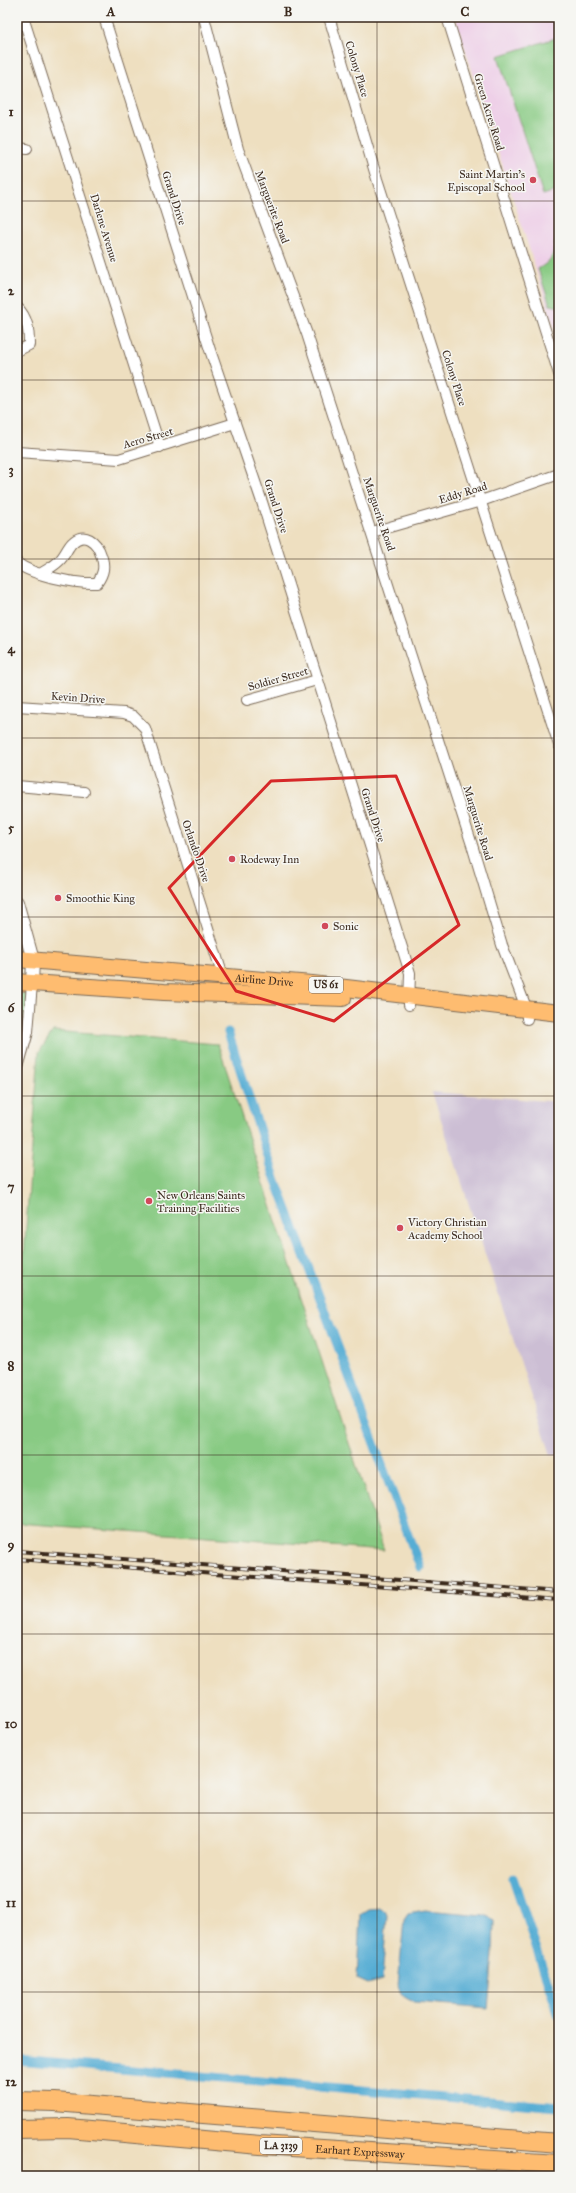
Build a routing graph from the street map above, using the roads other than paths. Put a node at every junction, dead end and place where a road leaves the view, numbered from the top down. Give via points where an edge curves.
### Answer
1 (23, 17) edge
2 (104, 17) edge
3 (204, 17) edge
4 (329, 17) edge
5 (447, 17) edge
6 (17, 307) edge
7 (17, 351) edge
8 (559, 374) edge
9 (235, 423) junction
10 (160, 447) junction
11 (17, 452) edge
12 (559, 474) edge
13 (481, 501) junction
14 (372, 532) junction
15 (17, 563) edge
16 (42, 573) junction
17 (317, 680) junction
18 (247, 700) dead end
19 (17, 706) edge
20 (136, 719) joint
21 (559, 745) edge
22 (17, 786) edge
23 (84, 792) dead end
24 (17, 902) edge
25 (25, 959) edge
26 (223, 976) junction
27 (24, 983) edge
28 (227, 994) junction
29 (409, 1001) junction
30 (559, 1013) edge
31 (527, 1014) junction
32 (559, 1023) edge
33 (17, 1071) edge
34 (17, 2101) edge
35 (17, 2129) edge
36 (559, 2143) edge
37 (555, 2164) edge

1 - 10 street, Darlene Avenue
2 - 9 street, Grand Drive
3 - 14 street, Marguerite Road via 238,149 308,334
4 - 13 street, Colony Place via 377,179
5 - 8 street, Green Acres Road
6 - 7 street via 25,314 29,345
9 - 10 street, Aero Street
9 - 17 street, Grand Drive
10 - 11 street, Aero Street via 119,459
12 - 13 street, Eddy Road
13 - 14 street, Eddy Road
13 - 21 street, Colony Place
14 - 31 street, Marguerite Road via 502,945
15 - 16 street
16 - 16 street via 61,560 72,542 81,538 88,538 96,543 104,566 103,574 97,583 81,584
17 - 18 street, Soldier Street
17 - 29 street, Grand Drive via 410,972
19 - 20 street, Kevin Drive via 124,713
20 - 26 street, Orlando Drive via 145,728
22 - 23 street
24 - 25 street
25 - 26 highway, Airline Drive / US 61
25 - 27 street
26 - 28 street, Orlando Drive
26 - 29 highway, Airline Drive / US 61 via 312,984
27 - 28 highway, Airline Drive / US 61
27 - 33 street via 28,1032
28 - 29 highway, Airline Drive / US 61
29 - 31 highway, Airline Drive / US 61
30 - 31 highway, Airline Drive / US 61
31 - 32 highway, Airline Drive / US 61
34 - 36 highway, LA 3139
35 - 37 highway, Earhart Expressway / LA 3139 via 68,2128 260,2145

